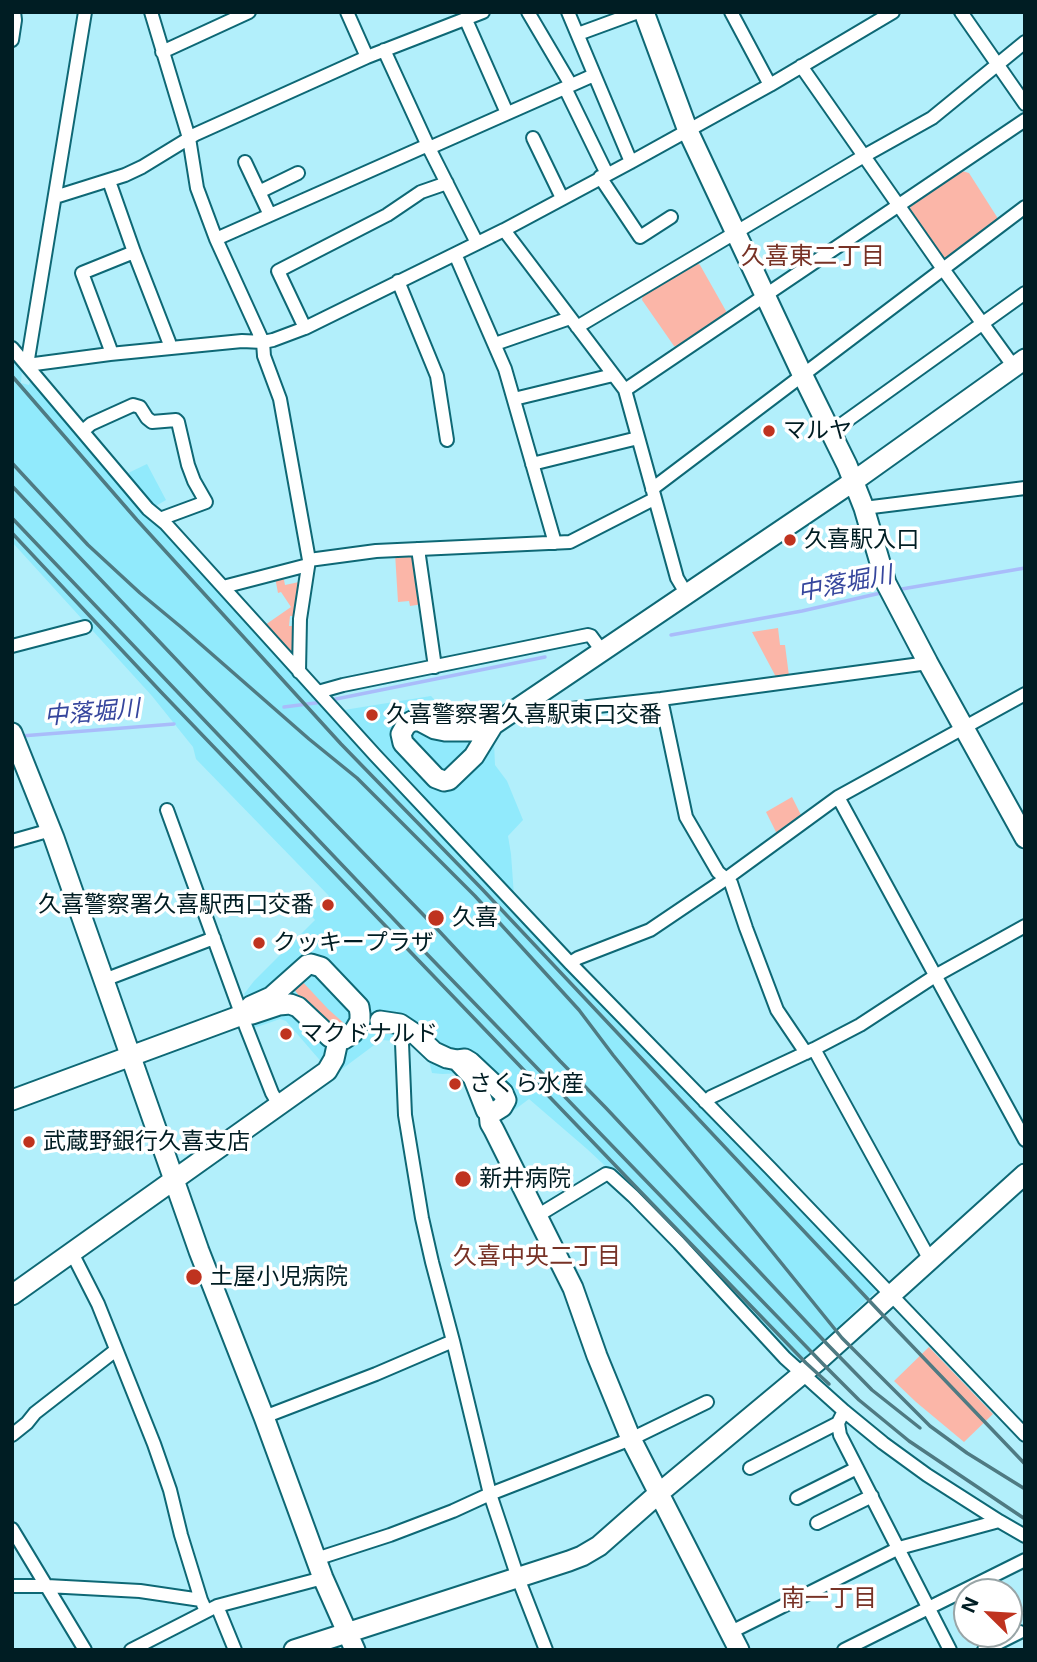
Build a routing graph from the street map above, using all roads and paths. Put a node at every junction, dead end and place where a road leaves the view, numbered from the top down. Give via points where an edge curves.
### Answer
1 (14, 12) edge
2 (85, 12) edge
3 (150, 12) edge
4 (249, 12) edge
5 (347, 12) edge
6 (483, 12) edge
7 (528, 12) edge
8 (568, 12) edge
9 (638, 12) edge
10 (643, 12) edge
11 (731, 12) edge
12 (893, 12) edge
13 (961, 12) edge
14 (466, 20) junction
15 (578, 34) junction
16 (12, 40) edge
17 (1025, 42) edge
18 (384, 50) junction
19 (162, 52) junction
20 (367, 57) junction
21 (997, 64) junction
22 (801, 66) junction
23 (594, 75) junction
24 (770, 85) junction
25 (568, 87) junction
26 (1025, 104) edge
27 (507, 113) junction
28 (1025, 120) edge
29 (688, 131) junction
30 (189, 138) junction
31 (533, 138) dead end
32 (429, 147) junction
33 (864, 156) junction
34 (245, 162) dead end
35 (631, 162) junction
36 (298, 173) dead end
37 (603, 176) junction
38 (109, 181) junction
39 (447, 183) junction
40 (259, 192) junction
41 (55, 197) junction
42 (562, 198) junction
43 (899, 205) junction
44 (1025, 207) edge
45 (270, 215) junction
46 (671, 217) dead end
47 (504, 230) junction
48 (736, 233) junction
49 (216, 239) junction
50 (477, 243) junction
51 (134, 252) junction
52 (455, 254) junction
53 (943, 270) junction
54 (398, 281) junction
55 (1025, 293) edge
56 (765, 296) junction
57 (573, 323) junction
58 (981, 324) junction
59 (304, 328) junction
60 (263, 342) junction
61 (495, 344) junction
62 (12, 348) edge
63 (170, 348) junction
64 (110, 355) junction
65 (1019, 363) edge
66 (27, 365) junction
67 (613, 375) junction
68 (803, 376) junction
69 (625, 390) junction
70 (514, 399) junction
71 (83, 431) junction
72 (831, 432) junction
73 (638, 438) junction
74 (447, 440) dead end
75 (532, 464) junction
76 (854, 481) junction
77 (1025, 488) edge
78 (653, 494) junction
79 (864, 508) junction
80 (160, 519) junction
81 (555, 543) junction
82 (418, 549) junction
83 (309, 563) junction
84 (223, 587) junction
85 (686, 593) junction
86 (85, 627) dead end
87 (12, 646) edge
88 (602, 651) junction
89 (928, 663) junction
90 (435, 667) junction
91 (299, 671) junction
92 (319, 693) junction
93 (1025, 694) edge
94 (661, 699) junction
95 (528, 702) junction
96 (493, 726) junction
97 (964, 727) junction
98 (14, 739) edge
99 (838, 797) junction
100 (167, 810) dead end
101 (51, 831) junction
102 (1025, 838) edge
103 (12, 841) edge
104 (727, 878) junction
105 (1025, 926) edge
106 (214, 938) junction
107 (570, 963) junction
108 (935, 976) junction
109 (104, 980) junction
110 (290, 980) junction
111 (298, 1007) junction
112 (359, 1007) junction
113 (242, 1015) junction
114 (380, 1021) junction
115 (406, 1029) junction
116 (345, 1037) junction
117 (810, 1051) junction
118 (131, 1056) junction
119 (12, 1100) edge
120 (705, 1102) junction
121 (279, 1105) junction
122 (1025, 1140) edge
123 (1025, 1174) edge
124 (173, 1179) junction
125 (537, 1216) junction
126 (72, 1253) junction
127 (930, 1260) junction
128 (891, 1294) junction
129 (12, 1295) edge
130 (453, 1341) junction
131 (116, 1350) junction
132 (802, 1374) junction
133 (707, 1402) dead end
134 (844, 1411) junction
135 (264, 1417) junction
136 (838, 1423) junction
137 (12, 1435) edge
138 (1025, 1435) edge
139 (631, 1438) junction
140 (750, 1468) dead end
141 (858, 1468) junction
142 (489, 1494) junction
143 (658, 1494) junction
144 (872, 1496) junction
145 (797, 1498) dead end
146 (999, 1521) junction
147 (817, 1523) dead end
148 (12, 1530) edge
149 (1025, 1536) edge
150 (899, 1548) junction
151 (1025, 1560) edge
152 (320, 1568) junction
153 (518, 1578) junction
154 (12, 1586) edge
155 (47, 1586) junction
156 (208, 1606) junction
157 (929, 1608) junction
158 (351, 1641) edge
159 (735, 1641) edge
160 (85, 1650) edge
161 (131, 1650) edge
162 (235, 1650) edge
163 (294, 1650) edge
164 (546, 1650) edge
165 (845, 1650) edge
166 (950, 1650) edge

1 - 16 street
2 - 41 street
3 - 19 street
4 - 19 street
5 - 20 street
6 - 14 street
7 - 25 street
8 - 15 street
9 - 15 street
10 - 29 street
11 - 24 street
12 - 22 street
13 - 21 street
14 - 18 street
14 - 27 street
15 - 23 street
17 - 21 street
18 - 20 street
18 - 32 street
19 - 30 street
20 - 30 street
21 - 26 street
21 - 33 street via 932,118
22 - 24 street
22 - 33 street
23 - 25 street
23 - 35 street
24 - 29 street
25 - 27 street
25 - 37 street
27 - 32 street
28 - 43 street
29 - 35 street
29 - 48 street
30 - 38 street
30 - 49 street via 197,188
31 - 42 street
32 - 39 street
32 - 45 street
33 - 43 street
33 - 48 street
34 - 40 street
35 - 37 street
36 - 40 street
37 - 42 street
37 - 46 street via 640,237
38 - 41 street
38 - 51 street
39 - 50 street
39 - 59 street via 421,192 387,215 278,271
40 - 45 street
41 - 66 street
42 - 47 street
43 - 53 street
43 - 56 street
44 - 53 street
45 - 49 street
47 - 50 street
47 - 57 street
48 - 56 street
48 - 57 street
49 - 60 street
50 - 52 street
51 - 63 street
51 - 64 street via 82,273
52 - 54 street
52 - 61 street
53 - 58 street
53 - 68 street
54 - 59 street
54 - 74 street via 437,376
55 - 58 street
56 - 68 street
56 - 69 street
57 - 61 street
57 - 67 street
58 - 65 street
58 - 72 street
59 - 60 street
60 - 63 street
60 - 83 street via 280,399
61 - 70 street
62 - 66 street
63 - 64 street
64 - 66 street
65 - 76 street
66 - 71 street
67 - 69 street
67 - 70 street
68 - 72 street
68 - 78 street
69 - 73 street
70 - 75 street
71 - 80 street
71 - 80 street via 133,405 140,407 149,421 178,422 188,465 206,502
72 - 76 street
73 - 75 street
73 - 78 street
75 - 81 street
76 - 79 street
76 - 85 street
77 - 79 street
78 - 81 street via 570,542
78 - 85 street via 677,578
79 - 89 street via 890,591
80 - 84 street
81 - 82 street
82 - 83 street
82 - 90 street
83 - 84 street
83 - 91 street via 300,619
84 - 91 street
85 - 88 street
86 - 87 street
88 - 90 street via 588,635
88 - 95 street
89 - 94 street
89 - 97 street
90 - 92 street
91 - 92 street
92 - 107 street
93 - 97 street
94 - 95 street via 544,712
94 - 104 street via 687,817 718,872
95 - 96 street
96 - 96 street via 474,756 444,781 436,778 401,734 412,721 445,731
97 - 99 street
97 - 102 street
98 - 101 street
99 - 104 street
99 - 108 street
100 - 106 street
101 - 103 street
101 - 109 street
104 - 107 street via 650,930
104 - 117 street via 778,1010
105 - 108 street
106 - 109 street
106 - 113 street
107 - 120 street
108 - 117 street via 860,1026
108 - 122 street
109 - 118 street
110 - 111 street via 288,988
110 - 112 street via 307,965 317,964
110 - 113 street
111 - 113 street via 284,1004
111 - 116 street via 330,1037
112 - 114 street
112 - 116 street via 360,1021
113 - 118 street
113 - 121 street
114 - 115 street
114 - 116 street
115 - 125 street via 435,1052 470,1062 503,1093 506,1100 489,1112 490,1123
115 - 130 street via 402,1043 405,1115 422,1218
116 - 121 street via 327,1071
117 - 120 street
117 - 127 street
118 - 119 street
118 - 124 street
120 - 128 street
121 - 124 street
123 - 127 street
124 - 126 street
124 - 135 street
125 - 132 street via 610,1175
125 - 139 street via 573,1288
126 - 129 street
126 - 131 street
127 - 128 street
128 - 132 street
128 - 138 street
130 - 135 street
130 - 142 street
131 - 137 street
131 - 156 street via 154,1444
132 - 134 street
132 - 143 street
133 - 139 street
134 - 136 street
134 - 146 street via 927,1475
135 - 152 street
136 - 140 street
136 - 141 street
139 - 142 street
139 - 143 street
141 - 144 street
141 - 145 street
142 - 152 street
142 - 153 street
143 - 153 street via 599,1546
143 - 159 street
144 - 147 street
144 - 150 street
146 - 149 street
146 - 150 street
148 - 155 street
150 - 157 street
150 - 159 street
151 - 157 street
152 - 156 street
152 - 158 street
153 - 158 street
153 - 164 street
154 - 155 street
155 - 156 street via 140,1591
155 - 160 street
156 - 161 street
156 - 162 street
157 - 165 street
157 - 166 street
158 - 163 street

